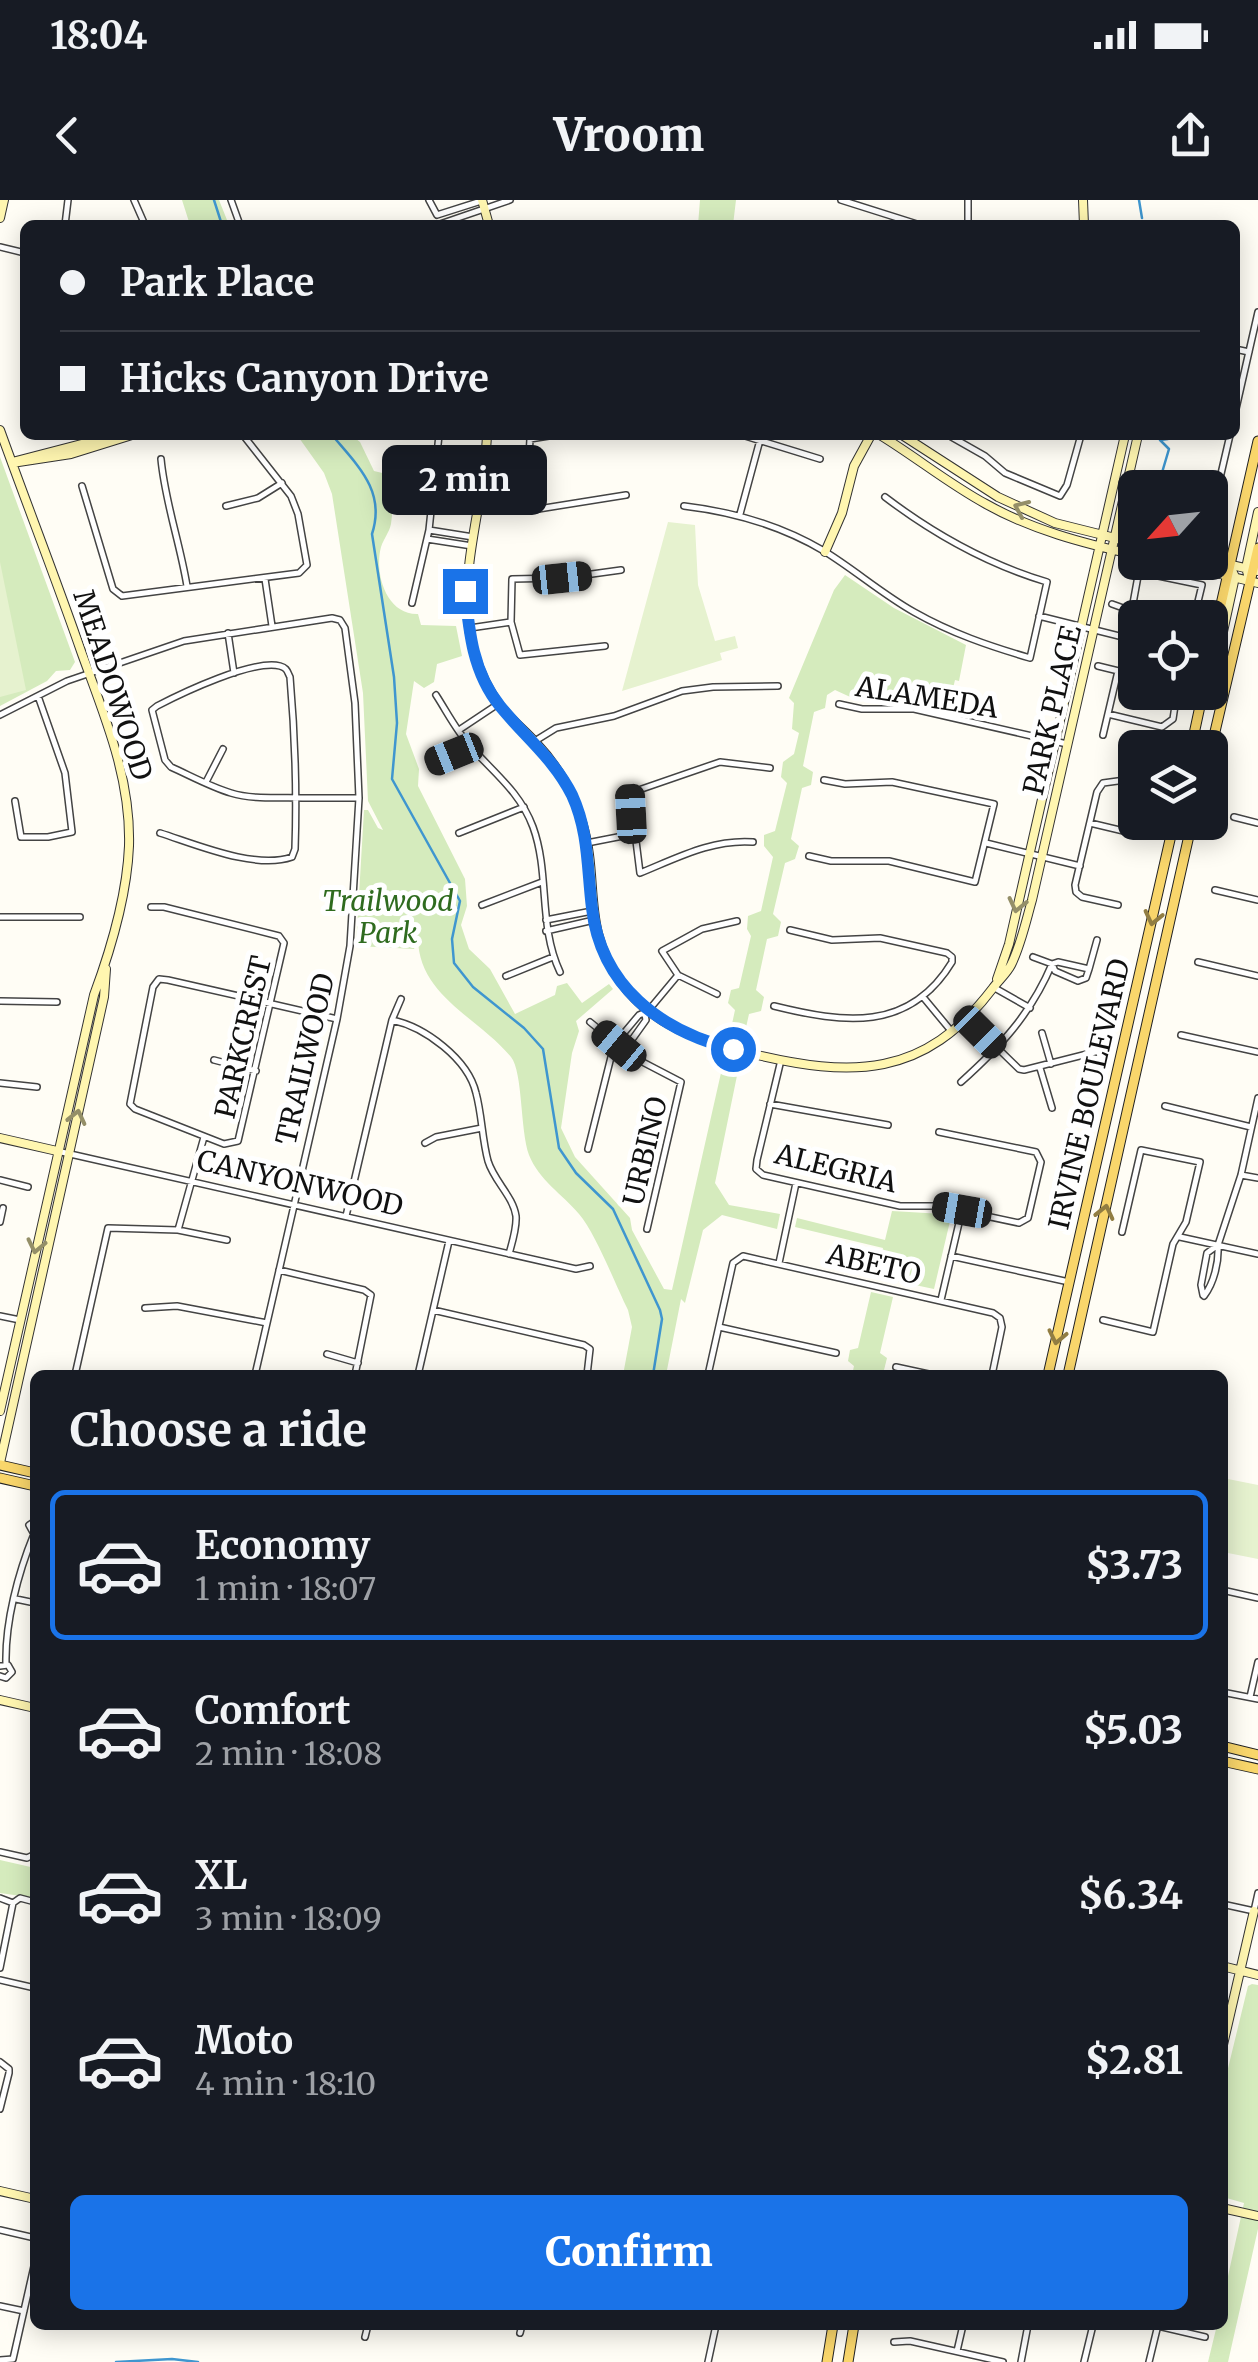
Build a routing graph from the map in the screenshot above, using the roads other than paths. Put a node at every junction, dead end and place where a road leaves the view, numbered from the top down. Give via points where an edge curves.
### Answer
1 (4, 200) edge
2 (429, 200) edge
3 (510, 200) edge
4 (841, 200) edge
5 (483, 202) edge
6 (437, 215) junction
7 (0, 218) edge
8 (439, 220) edge
9 (448, 220) edge
10 (910, 220) edge
11 (1258, 312) edge
12 (1240, 350) edge
13 (1249, 352) junction
14 (1240, 370) edge
15 (1244, 371) junction
16 (1240, 390) edge
17 (0, 430) edge
18 (97, 440) edge
19 (116, 440) edge
20 (247, 440) edge
21 (438, 440) edge
22 (487, 440) edge
23 (530, 440) edge
24 (760, 440) joint
25 (868, 440) edge
26 (888, 440) edge
27 (910, 440) edge
28 (957, 440) edge
29 (1080, 440) edge
30 (1124, 440) edge
31 (1137, 440) edge
32 (1229, 440) edge
33 (1258, 441) edge
34 (161, 459) dead end
35 (820, 459) dead end
36 (1256, 461) edge
37 (12, 463) junction
38 (1222, 470) edge
39 (485, 480) junction
40 (527, 482) junction
41 (282, 483) junction
42 (82, 486) dead end
43 (626, 495) dead end
44 (885, 498) dead end
45 (226, 506) dead end
46 (684, 506) dead end
47 (1258, 512) edge
48 (740, 514) junction
49 (429, 530) junction
50 (444, 533) junction
51 (1108, 537) junction
52 (427, 539) junction
53 (1118, 539) edge
54 (442, 542) junction
55 (473, 542) junction
56 (1106, 548) junction
57 (1258, 548) edge
58 (1118, 551) edge
59 (825, 552) junction
60 (621, 570) dead end
61 (1228, 570) edge
62 (1228, 572) edge
63 (1231, 572) junction
64 (1253, 575) edge
65 (265, 578) junction
66 (187, 586) junction
67 (1134, 600) edge
68 (1198, 600) edge
69 (1224, 600) edge
70 (1227, 600) edge
71 (412, 603) dead end
72 (1112, 604) dead end
73 (1118, 606) edge
74 (1039, 616) junction
75 (511, 622) junction
76 (272, 626) junction
77 (1081, 627) junction
78 (468, 628) junction
79 (1093, 631) junction
80 (228, 633) junction
81 (1118, 636) edge
82 (605, 646) dead end
83 (1098, 666) dead end
84 (1118, 671) joint
85 (234, 673) junction
86 (90, 675) junction
87 (1228, 682) edge
88 (778, 686) dead end
89 (436, 695) dead end
90 (38, 696) junction
91 (498, 704) junction
92 (839, 704) dead end
93 (1173, 710) edge
94 (1108, 714) junction
95 (0, 715) edge
96 (459, 730) junction
97 (1103, 735) dead end
98 (535, 741) junction
99 (1055, 741) junction
100 (1068, 744) junction
101 (468, 745) junction
102 (223, 749) dead end
103 (432, 764) dead end
104 (770, 768) dead end
105 (824, 780) dead end
106 (1118, 781) edge
107 (206, 782) junction
108 (297, 798) junction
109 (359, 798) junction
110 (15, 801) dead end
111 (524, 806) junction
112 (1234, 817) dead end
113 (1090, 823) junction
114 (1258, 823) edge
115 (1118, 830) edge
116 (160, 833) dead end
117 (459, 833) dead end
118 (632, 834) junction
119 (1170, 840) edge
120 (1188, 840) edge
121 (753, 842) dead end
122 (587, 843) junction
123 (986, 843) junction
124 (1030, 853) junction
125 (809, 856) dead end
126 (1042, 856) junction
127 (1080, 866) junction
128 (542, 882) junction
129 (1215, 890) dead end
130 (1258, 900) edge
131 (482, 904) dead end
132 (1118, 905) dead end
133 (151, 907) dead end
134 (593, 915) junction
135 (564, 916) junction
136 (80, 917) dead end
137 (0, 918) edge
138 (544, 920) junction
139 (736, 920) dead end
140 (565, 926) junction
141 (790, 930) dead end
142 (546, 931) junction
143 (1096, 940) dead end
144 (552, 956) junction
145 (1033, 957) dead end
146 (106, 961) junction
147 (1198, 962) dead end
148 (1052, 964) junction
149 (1089, 969) junction
150 (560, 972) dead end
151 (678, 975) junction
152 (506, 976) dead end
153 (1258, 976) edge
154 (993, 987) junction
155 (717, 994) dead end
156 (922, 997) junction
157 (401, 999) dead end
158 (0, 1001) edge
159 (57, 1002) dead end
160 (272, 1004) junction
161 (774, 1006) dead end
162 (1030, 1008) junction
163 (646, 1013) junction
164 (336, 1019) junction
165 (392, 1020) junction
166 (590, 1022) dead end
167 (952, 1032) junction
168 (980, 1032) dead end
169 (1042, 1033) dead end
170 (1181, 1035) dead end
171 (619, 1046) junction
172 (998, 1049) junction
173 (1099, 1051) dead end
174 (1258, 1052) edge
175 (214, 1060) dead end
176 (781, 1060) junction
177 (1051, 1064) junction
178 (1040, 1068) junction
179 (256, 1070) junction
180 (0, 1082) edge
181 (961, 1082) dead end
182 (37, 1087) dead end
183 (1258, 1101) edge
184 (770, 1104) junction
185 (1165, 1106) dead end
186 (1052, 1108) dead end
187 (888, 1125) dead end
188 (1251, 1127) junction
189 (482, 1128) junction
190 (940, 1132) dead end
191 (0, 1138) edge
192 (204, 1138) junction
193 (425, 1143) dead end
194 (588, 1149) dead end
195 (57, 1151) junction
196 (68, 1154) junction
197 (1241, 1175) junction
198 (1258, 1178) edge
199 (0, 1180) edge
200 (190, 1182) junction
201 (796, 1182) junction
202 (28, 1187) dead end
203 (292, 1205) junction
204 (3, 1208) dead end
205 (962, 1210) junction
206 (346, 1216) junction
207 (0, 1222) edge
208 (647, 1229) dead end
209 (178, 1230) junction
210 (1122, 1232) dead end
211 (1180, 1237) junction
212 (227, 1240) dead end
213 (449, 1240) junction
214 (1218, 1245) junction
215 (509, 1254) junction
216 (1258, 1254) edge
217 (951, 1256) junction
218 (778, 1263) junction
219 (590, 1266) dead end
220 (279, 1270) junction
221 (1069, 1282) junction
222 (941, 1300) junction
223 (145, 1308) dead end
224 (433, 1310) junction
225 (0, 1316) edge
226 (20, 1320) junction
227 (1103, 1320) dead end
228 (266, 1324) junction
229 (719, 1327) junction
230 (836, 1352) dead end
231 (327, 1354) dead end
232 (358, 1364) junction
233 (896, 1367) dead end
234 (76, 1370) edge
235 (256, 1370) edge
236 (356, 1370) edge
237 (419, 1370) edge
238 (588, 1370) edge
239 (709, 1370) edge
240 (910, 1370) edge
241 (993, 1370) edge
242 (1049, 1370) edge
243 (1069, 1370) edge
244 (0, 1411) edge
245 (0, 1464) edge
246 (30, 1471) edge
247 (0, 1478) edge
248 (30, 1485) edge
249 (30, 1548) edge
250 (1228, 1591) edge
251 (1258, 1598) edge
252 (16, 1599) junction
253 (30, 1602) edge
254 (1258, 1662) edge
255 (3, 1665) edge
256 (0, 1676) edge
257 (1228, 1693) edge
258 (1254, 1698) edge
259 (0, 1700) edge
260 (30, 1707) edge
261 (1228, 1748) edge
262 (1258, 1755) edge
263 (1228, 1762) edge
264 (1258, 1769) edge
265 (0, 1852) edge
266 (30, 1856) edge
267 (1258, 1893) edge
268 (0, 1898) edge
269 (30, 1901) edge
270 (13, 1903) junction
271 (1228, 1905) edge
272 (1254, 1911) junction
273 (1228, 1967) edge
274 (0, 1968) edge
275 (1240, 1970) junction
276 (1258, 1974) edge
277 (0, 1980) edge
278 (30, 1987) edge
279 (1228, 2023) edge
280 (0, 2062) edge
281 (0, 2110) edge
282 (0, 2191) edge
283 (30, 2198) edge
284 (1228, 2209) edge
285 (1258, 2216) edge
286 (0, 2230) edge
287 (30, 2237) edge
288 (30, 2285) edge
289 (0, 2306) edge
290 (24, 2312) junction
291 (367, 2330) edge
292 (715, 2330) edge
293 (832, 2330) edge
294 (853, 2330) edge
295 (961, 2330) edge
296 (1027, 2330) edge
297 (1091, 2330) edge
298 (1157, 2330) edge
299 (1175, 2330) edge
300 (1205, 2337) dead end
301 (365, 2338) dead end
302 (894, 2342) dead end
303 (956, 2351) junction
304 (0, 2360) edge
305 (827, 2361) edge
306 (708, 2362) edge
307 (848, 2362) edge
308 (1003, 2362) edge
309 (1021, 2362) edge
310 (1084, 2362) edge
311 (1150, 2362) edge

1 - 7 street
2 - 6 street
3 - 5 street
4 - 10 street
5 - 6 street
5 - 9 street
6 - 8 street
11 - 13 street
12 - 13 street
13 - 15 street
14 - 15 street
15 - 16 street
17 - 37 street, MEADOWOOD
18 - 37 street
19 - 37 street
20 - 41 street
21 - 49 street
22 - 39 street, PARK PLACE
23 - 40 street
24 - 35 street
24 - 48 street
25 - 59 street
26 - 56 street via 998,510
51 -> 27 street via 998,498
28 - 29 street via 1004,474 1060,496
30 - 51 street, PARK PLACE
31 - 51 street, PARK PLACE
32 - 38 street
33 - 36 main road
34 - 66 street
36 - 63 main road
37 - 86 street, MEADOWOOD
39 - 40 street
39 - 55 street, PARK PLACE
40 - 43 street via 526,511
41 - 45 street
41 - 65 street via 298,514 308,565
42 - 66 street via 117,594
44 - 74 street via 972,554 1048,582
46 - 48 street
47 - 64 street
48 - 59 street
49 - 50 street
49 - 52 street
50 - 54 street
50 - 55 street
51 - 53 street
51 - 56 street, PARK PLACE
52 - 54 street
52 - 71 street
54 - 55 street
55 - 78 street, PARK PLACE via 465,591
56 - 58 street
56 - 77 street, PARK PLACE
56 - 79 street, PARK PLACE
57 - 64 main road
59 - 74 street via 928,620 1030,658
60 - 75 street via 512,580
61 - 63 street
62 - 63 street
63 - 64 street
63 - 69 main road
63 - 70 street
64 - 87 main road
65 - 66 street
65 - 76 street
67 - 68 street via 1144,572 1202,585
72 - 73 street
74 - 77 street
75 - 78 street
75 - 82 street via 520,655
76 - 80 street
76 - 109 street, TRAILWOOD via 332,618 345,628
77 - 79 street
77 - 99 street, PARK PLACE
78 - 91 street, PARK PLACE via 474,658
79 - 81 street
79 - 100 street, PARK PLACE
80 - 85 street
80 - 86 street via 173,644
83 - 84 street
84 - 94 street
85 - 107 street via 152,710 165,760
85 - 108 street via 286,669
86 - 90 street
86 - 146 street, MEADOWOOD via 120,763 128,822 126,872
88 - 98 street via 682,692 556,728
89 - 96 street
90 - 95 street
90 - 110 street via 65,773 72,832 21,837
91 - 96 street
91 - 98 street, PARK PLACE
92 - 99 street, ALAMEDA via 914,709
93 - 94 street via 1162,727
94 - 97 street
96 - 101 street
98 - 122 street, PARK PLACE via 572,796
99 - 100 street, ALAMEDA
99 - 124 street, PARK PLACE
100 - 126 street, PARK PLACE
101 - 103 street
101 - 111 street
102 - 107 street
104 - 118 street via 720,762 630,792
105 - 123 street via 892,782 994,804
106 - 113 street via 1102,783
107 - 108 street via 233,794
108 - 109 street
108 - 116 street via 295,849 284,860 237,856
109 - 164 street, TRAILWOOD via 350,946
111 - 117 street
111 - 128 street
112 - 114 street
113 - 115 street
113 - 127 street
118 - 121 street via 640,873 712,844
118 - 122 street
119 -> 221 main road, IRVINE BOULEVARD
243 -> 120 main road, IRVINE BOULEVARD
122 - 134 street, PARK PLACE
123 - 124 street
123 - 125 street via 975,882 888,861
124 - 126 street
124 -> 154 street, PARK PLACE
126 - 127 street
126 - 154 street, PARK PLACE via 1018,948
127 - 132 street via 1076,892
128 - 131 street
128 - 138 street
129 - 130 street
133 - 160 street, PARKCREST via 279,936 284,943
134 - 135 street
134 - 140 street
134 - 163 street, PARK PLACE via 610,965
135 - 138 street
135 - 140 street
136 - 137 street
138 - 142 street
139 - 151 street via 662,951
140 - 142 street
141 - 156 street via 832,940 880,938 952,956
142 - 144 street
143 - 149 street
144 - 150 street
144 - 152 street
145 - 148 street
146 - 195 street, MEADOWOOD
196 -> 146 street, MEADOWOOD
147 - 153 street
148 - 149 street
148 - 149 street via 1078,981
148 - 162 street
151 - 155 street
151 - 163 street
154 - 162 street
154 - 167 street, PARK PLACE
156 - 161 street via 883,1015 846,1020
156 - 167 street
157 - 165 street
158 - 159 street
160 - 164 street
160 - 179 street, PARKCREST
160 - 192 street via 159,980 153,986 130,1104
162 - 172 street
163 - 171 street
163 - 176 street, PARK PLACE via 702,1042
164 - 203 street, TRAILWOOD
165 - 189 street via 440,1044 469,1074
165 - 206 street
166 - 171 street
167 - 176 street, PARK PLACE via 892,1064 852,1070
168 - 172 street
169 - 177 street
170 - 174 street
171 - 194 street
171 - 208 street, URBINO via 682,1082
172 - 178 street via 1019,1068
172 - 181 street
173 - 177 street
175 - 179 street
176 - 184 street
177 - 178 street
178 - 186 street
179 - 192 street, PARKCREST via 241,1136 234,1145
180 - 182 street
183 - 188 street
184 - 187 street
184 - 201 street, ALEGRIA via 756,1169
185 - 188 street
188 - 197 street
189 - 193 street
189 - 215 street via 489,1164 516,1220
190 - 205 street, ALEGRIA via 1040,1156 1024,1222
191 - 195 street, CANYONWOOD
192 - 200 street
195 - 196 street, CANYONWOOD
195 -> 226 street, MEADOWOOD
196 - 200 street, CANYONWOOD
196 - 245 street, MEADOWOOD
197 - 198 street
197 - 214 street
199 - 202 street
200 - 203 street, CANYONWOOD
200 - 209 street
201 - 205 street, ALEGRIA via 900,1206
201 - 218 street
203 - 206 street, CANYONWOOD
203 - 220 street, TRAILWOOD
204 - 207 street
205 - 217 street
206 - 213 street, CANYONWOOD
209 - 212 street
209 - 234 street via 108,1228
210 - 211 street via 1141,1150 1200,1162
211 - 214 street
211 - 227 street via 1153,1332
213 - 215 street, CANYONWOOD
213 - 224 street
214 - 214 street via 1207,1252 1204,1296 1210,1288
214 - 216 street
215 - 219 street, CANYONWOOD via 576,1269
217 - 221 street
217 - 222 street
218 - 222 street, ABETO
218 - 229 street, ABETO via 738,1257
220 - 228 street, TRAILWOOD
220 - 232 street via 368,1291 372,1299
221 -> 242 main road, IRVINE BOULEVARD
222 - 241 street, ABETO via 1000,1318
223 - 228 street via 177,1306
224 - 237 street
224 - 238 street via 590,1349
225 - 226 street
226 - 244 street, MEADOWOOD
228 - 235 street, TRAILWOOD
229 - 230 street
229 - 239 street
231 - 232 street
232 - 236 street
233 - 240 street
245 - 246 main road
247 - 248 main road
249 - 252 street
250 - 251 street
252 - 253 street
252 - 255 street
254 - 258 street
255 - 256 street via 11,1675
257 - 258 street
259 - 260 street
261 - 262 main road
263 - 264 main road
265 - 266 street
267 - 272 street
268 - 270 street
269 - 270 street
270 - 274 street
271 - 272 street
272 - 275 street
273 - 275 street
275 - 276 street
275 - 279 street
277 - 278 street
280 - 281 street via 9,2074
282 - 283 street
284 - 285 street
286 - 287 street
288 - 290 street
289 - 290 street
290 - 304 street via 13,2359
291 - 301 street
292 - 306 street
293 - 305 main road
294 - 307 main road
295 - 303 street
296 - 309 street
297 - 310 street
298 - 311 street
299 - 300 street
302 - 303 street
303 - 308 street

